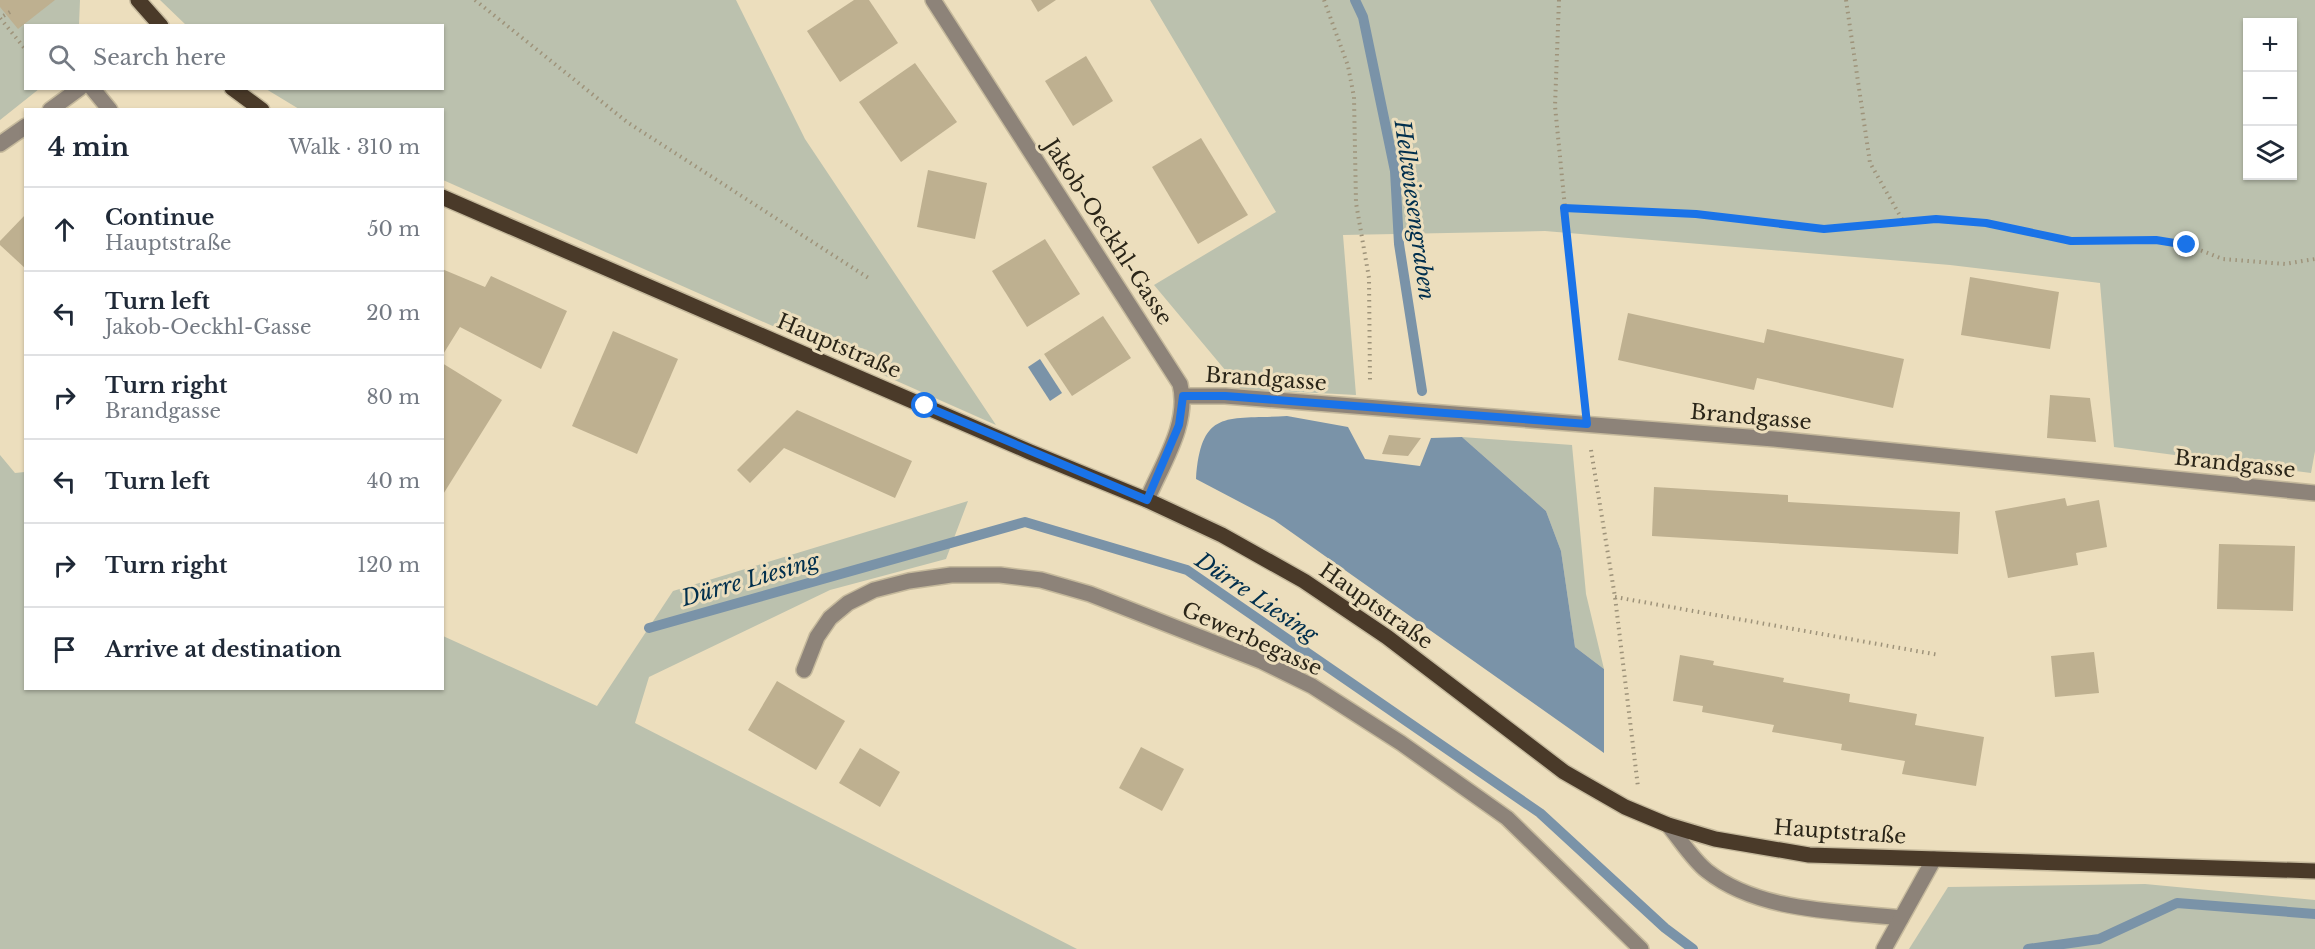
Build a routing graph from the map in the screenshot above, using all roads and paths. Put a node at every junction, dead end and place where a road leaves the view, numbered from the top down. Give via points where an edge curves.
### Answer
1 (138, 0) edge
2 (475, 0) edge
3 (933, 0) edge
4 (1324, 0) edge
5 (1559, 0) edge
6 (1846, 0) edge
7 (10, 12) dead end
8 (158, 24) edge
9 (24, 48) edge
10 (77, 90) edge
11 (94, 90) edge
12 (235, 90) edge
13 (53, 108) edge
14 (108, 108) edge
15 (259, 108) edge
16 (24, 127) edge
17 (0, 144) edge
18 (444, 198) edge
19 (1564, 208) junction
20 (1903, 221) junction
21 (2315, 259) edge
22 (870, 279) dead end
23 (1183, 396) junction
24 (1370, 407) junction
25 (1587, 424) junction
26 (2315, 493) edge
27 (1147, 500) junction
28 (1615, 597) junction
29 (1939, 655) dead end
30 (804, 670) dead end
31 (1641, 814) junction
32 (1668, 825) junction
33 (1934, 859) junction
34 (2315, 871) edge
35 (1901, 918) junction
36 (1641, 949) edge
37 (1884, 949) edge

1 - 8 main road
2 - 22 path via 627,122
3 - 23 street, Jakob-Oeckhl-Gasse via 1173,371
4 - 24 path via 1348,66 1353,98 1356,203 1369,278
5 - 19 path via 1555,106
6 - 20 path via 1870,163
7 - 9 path via 0,18
10 - 13 street
11 - 14 street
12 - 15 main road
16 - 17 street
18 - 27 main road, Hauptstraße
19 - 20 path via 1696,214 1824,229
19 - 25 path
20 - 21 path via 1986,223 2071,241 2156,240 2187,245 2223,259 2285,264
23 - 24 street, Brandgasse
23 - 27 street via 1179,425
24 - 25 street, Brandgasse
25 - 26 street, Brandgasse
25 - 28 path
27 - 31 main road, Hauptstraße via 1222,535 1304,581 1387,637 1564,772
28 - 29 path
28 - 31 path
30 - 36 street, Gewerbegasse via 830,618 874,590 951,575 1000,575 1041,580 1090,594 1262,661 1312,686 1381,730 1507,818
31 - 32 main road, Hauptstraße
32 - 33 main road, Hauptstraße via 1714,839 1809,855
32 - 35 street via 1706,870 1741,893 1809,908
33 - 34 main road, Hauptstraße
33 - 35 street
35 - 37 street

